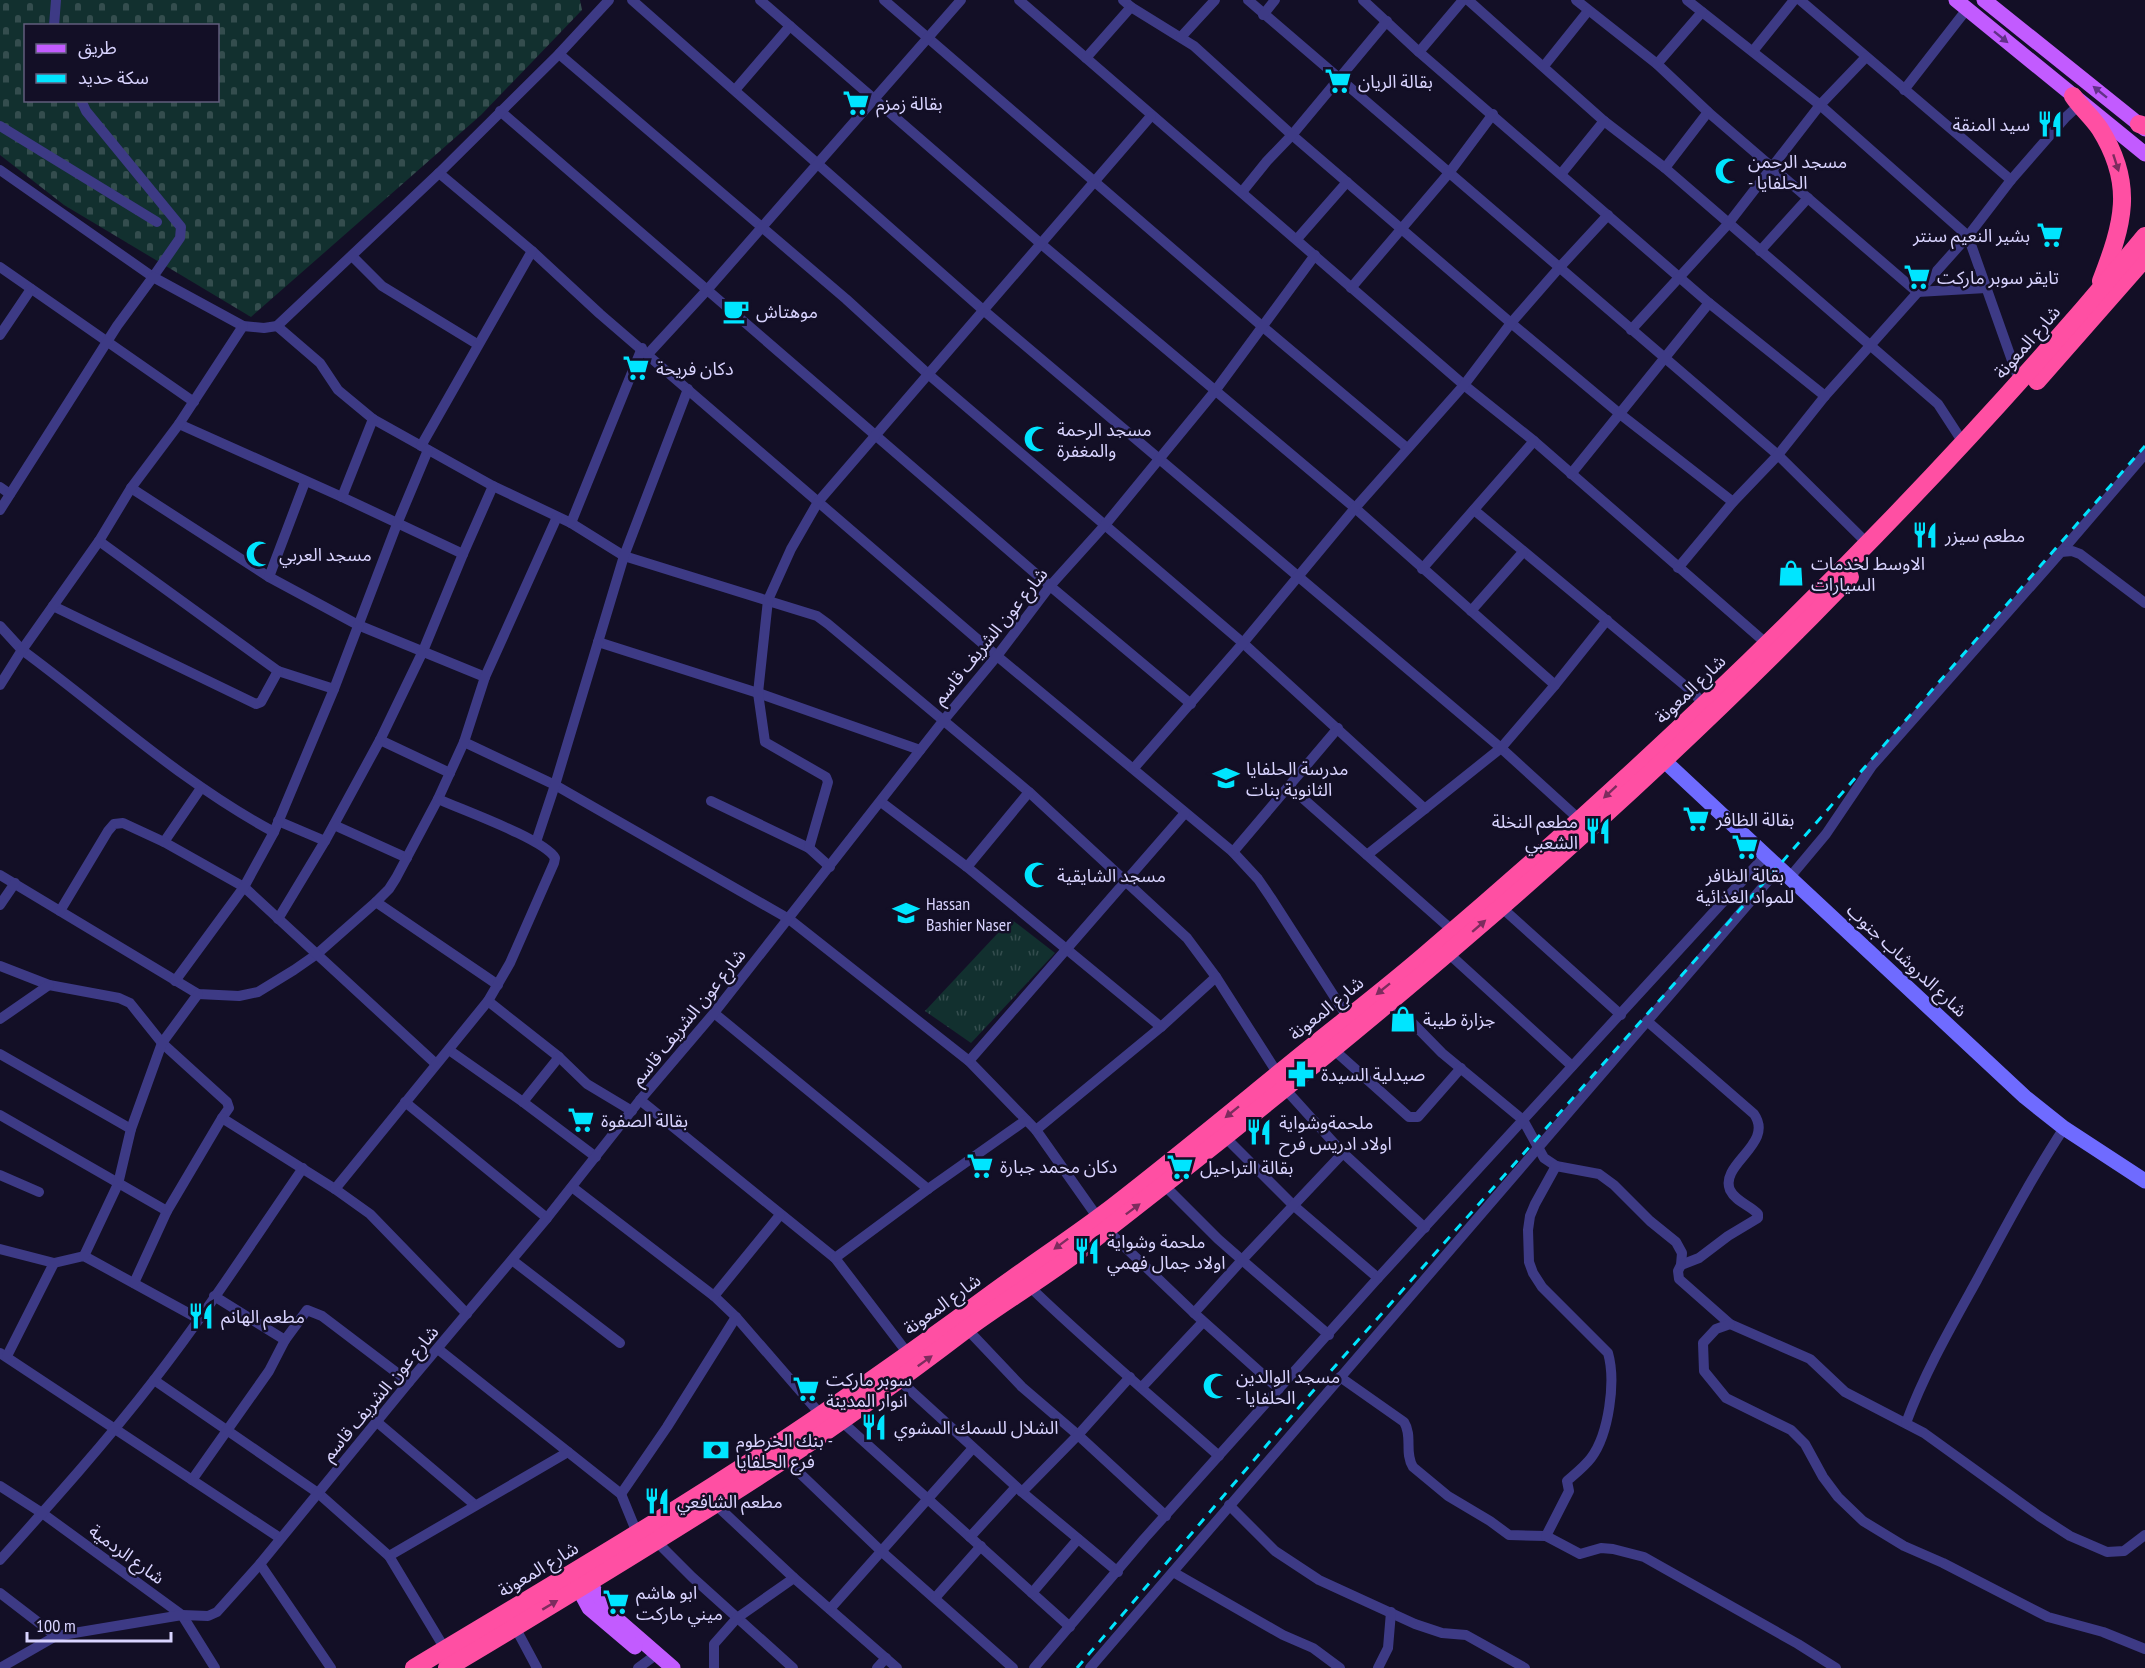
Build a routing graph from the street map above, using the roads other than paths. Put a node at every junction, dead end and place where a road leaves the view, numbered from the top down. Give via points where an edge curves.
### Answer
1 (56, 0) edge
2 (609, 0) edge
3 (632, 0) edge
4 (760, 0) edge
5 (884, 0) edge
6 (961, 0) edge
7 (1019, 0) edge
8 (1215, 0) edge
9 (1248, 0) edge
10 (1275, 0) edge
11 (1363, 0) edge
12 (1463, 0) edge
13 (1468, 0) edge
14 (1576, 0) edge
15 (1688, 0) edge
16 (1794, 0) edge
17 (1800, 0) edge
18 (1984, 0) edge
19 (1127, 4) edge
20 (1961, 5) edge
21 (1588, 11) junction
22 (1702, 12) junction
23 (1263, 15) junction
24 (1387, 21) junction
25 (54, 24) edge
26 (790, 26) junction
27 (929, 36) junction
28 (1181, 37) junction
29 (1753, 51) junction
30 (1419, 52) junction
31 (559, 54) junction
32 (1866, 57) junction
33 (1086, 58) junction
34 (1657, 64) junction
35 (1544, 66) junction
36 (2080, 76) junction
37 (1340, 79) junction
38 (735, 90) junction
39 (1904, 90) junction
40 (2074, 98) junction
41 (875, 99) junction
42 (82, 102) edge
43 (1820, 105) junction
44 (500, 111) junction
45 (1708, 112) junction
46 (1493, 114) junction
47 (1151, 116) junction
48 (1604, 121) junction
49 (0, 126) edge
50 (2143, 126) edge
51 (1292, 135) junction
52 (2145, 154) edge
53 (819, 163) junction
54 (1665, 168) junction
55 (1771, 168) junction
56 (0, 170) edge
57 (439, 173) junction
58 (1449, 174) junction
59 (1561, 174) junction
60 (2011, 180) junction
61 (1095, 181) junction
62 (1347, 182) junction
63 (1242, 192) junction
64 (1808, 198) junction
65 (1608, 215) junction
66 (157, 222) dead end
67 (1728, 224) junction
68 (760, 228) junction
69 (1401, 230) junction
70 (1968, 236) junction
71 (2145, 236) edge
72 (1297, 239) junction
73 (1040, 243) junction
74 (532, 251) junction
75 (1760, 251) junction
76 (1315, 255) junction
77 (352, 256) junction
78 (2145, 258) edge
79 (0, 267) edge
80 (1558, 268) junction
81 (1680, 277) junction
82 (153, 278) junction
83 (1351, 288) junction
84 (1986, 288) junction
85 (31, 289) junction
86 (708, 290) junction
87 (1917, 292) junction
88 (2094, 298) junction
89 (1709, 303) junction
90 (982, 309) junction
91 (1511, 323) junction
92 (243, 326) junction
93 (277, 326) junction
94 (1263, 327) junction
95 (1631, 330) junction
96 (0, 335) edge
97 (107, 343) junction
98 (477, 344) junction
99 (1871, 346) junction
100 (645, 351) junction
101 (1666, 359) junction
102 (928, 374) junction
103 (2020, 383) junction
104 (1464, 385) junction
105 (688, 389) junction
106 (1215, 391) junction
107 (1825, 396) junction
108 (194, 402) junction
109 (1620, 414) junction
110 (373, 419) junction
111 (179, 424) junction
112 (876, 434) junction
113 (1534, 441) junction
114 (1964, 444) junction
115 (425, 448) junction
116 (1407, 448) junction
117 (2145, 454) edge
118 (1778, 455) junction
119 (1160, 458) junction
120 (1571, 474) junction
121 (305, 482) junction
122 (494, 486) junction
123 (0, 487) edge
124 (131, 488) junction
125 (10, 494) junction
126 (342, 497) junction
127 (818, 502) junction
128 (1733, 502) junction
129 (1354, 508) junction
130 (0, 510) edge
131 (1474, 510) junction
132 (557, 517) junction
133 (571, 523) junction
134 (397, 524) junction
135 (1105, 525) junction
136 (99, 541) junction
137 (1867, 543) junction
138 (1523, 552) junction
139 (2061, 552) junction
140 (463, 554) junction
141 (624, 556) junction
142 (1678, 568) junction
143 (1422, 569) junction
144 (1298, 576) junction
145 (269, 578) junction
146 (1050, 586) junction
147 (768, 600) junction
148 (2145, 603) edge
149 (53, 606) junction
150 (1471, 611) junction
151 (1607, 620) junction
152 (358, 625) junction
153 (0, 626) edge
154 (598, 642) junction
155 (1243, 643) junction
156 (1767, 644) junction
157 (22, 650) junction
158 (423, 651) junction
159 (997, 656) junction
160 (278, 671) junction
161 (485, 677) junction
162 (1556, 685) junction
163 (0, 686) edge
164 (334, 688) junction
165 (758, 693) junction
166 (1191, 704) junction
167 (1703, 705) junction
168 (943, 721) junction
169 (1338, 728) junction
170 (380, 740) junction
171 (464, 742) junction
172 (1501, 748) junction
173 (920, 750) junction
174 (1659, 756) junction
175 (1134, 768) junction
176 (450, 773) junction
177 (555, 785) junction
178 (1290, 787) junction
179 (201, 788) junction
180 (1029, 792) junction
181 (438, 799) junction
182 (711, 801) dead end
183 (880, 802) junction
184 (1425, 809) junction
185 (1185, 813) junction
186 (1580, 820) junction
187 (334, 825) junction
188 (276, 827) junction
189 (325, 841) junction
190 (164, 842) junction
191 (536, 842) junction
192 (809, 848) junction
193 (1233, 852) junction
194 (1367, 855) junction
195 (1766, 855) junction
196 (408, 858) junction
197 (830, 867) junction
198 (967, 867) junction
199 (1785, 872) junction
200 (0, 875) edge
201 (1125, 880) junction
202 (15, 883) junction
203 (244, 887) junction
204 (376, 902) junction
205 (0, 905) edge
206 (1501, 907) junction
207 (60, 911) junction
208 (789, 918) junction
209 (278, 919) junction
210 (1453, 931) junction
211 (1066, 948) junction
212 (1448, 953) junction
213 (317, 954) junction
214 (0, 966) edge
215 (1216, 977) junction
216 (175, 981) junction
217 (49, 985) junction
218 (498, 985) junction
219 (198, 994) junction
220 (488, 1001) junction
221 (1391, 1001) junction
222 (714, 1013) junction
223 (1621, 1015) junction
224 (1348, 1018) junction
225 (0, 1019) edge
226 (1647, 1021) junction
227 (1161, 1027) junction
228 (162, 1043) junction
229 (1333, 1049) junction
230 (448, 1050) junction
231 (0, 1054) edge
232 (559, 1057) junction
233 (969, 1061) junction
234 (436, 1064) junction
235 (1572, 1066) junction
236 (1461, 1068) junction
237 (1282, 1082) junction
238 (640, 1100) junction
239 (405, 1102) junction
240 (523, 1102) junction
241 (632, 1111) junction
242 (0, 1115) edge
243 (222, 1118) junction
244 (1026, 1120) junction
245 (1523, 1120) junction
246 (2064, 1128) junction
247 (131, 1129) junction
248 (1036, 1131) junction
249 (1225, 1137) junction
250 (1538, 1146) junction
251 (1343, 1153) junction
252 (596, 1157) junction
253 (1556, 1166) junction
254 (303, 1168) junction
255 (0, 1175) edge
256 (2145, 1181) edge
257 (118, 1184) junction
258 (1164, 1185) junction
259 (572, 1187) junction
260 (335, 1189) junction
261 (928, 1189) junction
262 (39, 1192) dead end
263 (1293, 1205) junction
264 (167, 1211) junction
265 (780, 1215) junction
266 (547, 1218) junction
267 (1102, 1224) junction
268 (1425, 1228) junction
269 (0, 1249) edge
270 (84, 1256) junction
271 (835, 1258) junction
272 (512, 1260) junction
273 (1242, 1260) junction
274 (54, 1263) junction
275 (1682, 1265) junction
276 (1378, 1278) junction
277 (134, 1283) junction
278 (1030, 1287) junction
279 (214, 1296) junction
280 (714, 1296) junction
281 (1194, 1313) junction
282 (467, 1314) junction
283 (736, 1317) junction
284 (199, 1319) junction
285 (1203, 1322) junction
286 (1730, 1324) junction
287 (967, 1329) junction
288 (1329, 1335) junction
289 (285, 1340) junction
290 (620, 1343) dead end
291 (438, 1349) junction
292 (4, 1354) edge
293 (909, 1354) junction
294 (1130, 1377) junction
295 (1340, 1377) junction
296 (154, 1380) junction
297 (898, 1380) junction
298 (409, 1382) junction
299 (1142, 1387) junction
300 (1279, 1389) junction
301 (821, 1415) junction
302 (840, 1420) junction
303 (377, 1422) junction
304 (1906, 1423) junction
305 (114, 1429) junction
306 (227, 1431) junction
307 (1078, 1435) junction
308 (973, 1449) junction
309 (568, 1452) junction
310 (1219, 1456) junction
311 (785, 1459) junction
312 (192, 1480) junction
313 (0, 1486) edge
314 (1019, 1490) junction
315 (318, 1493) junction
316 (621, 1494) junction
317 (928, 1499) junction
318 (715, 1504) junction
319 (475, 1505) junction
320 (1229, 1505) junction
321 (42, 1513) junction
322 (1166, 1516) junction
323 (637, 1533) junction
324 (2145, 1535) edge
325 (1546, 1536) junction
326 (970, 1537) junction
327 (280, 1538) junction
328 (1078, 1539) junction
329 (656, 1541) junction
330 (981, 1546) junction
331 (881, 1551) junction
332 (389, 1556) junction
333 (0, 1560) edge
334 (260, 1564) junction
335 (1118, 1572) junction
336 (1173, 1572) junction
337 (582, 1577) junction
338 (794, 1578) junction
339 (0, 1593) edge
340 (1032, 1593) junction
341 (935, 1598) junction
342 (830, 1609) junction
343 (1391, 1612) junction
344 (182, 1615) junction
345 (737, 1618) junction
346 (515, 1627) junction
347 (1070, 1627) junction
348 (56, 1636) junction
349 (445, 1649) junction
350 (2145, 1649) edge
351 (18, 1658) junction
352 (886, 1658) junction
353 (652, 1662) edge
354 (1038, 1664) edge
355 (1336, 1665) edge
356 (0, 1668) edge
357 (24, 1668) edge
358 (215, 1668) edge
359 (331, 1668) edge
360 (414, 1668) edge
361 (447, 1668) edge
362 (537, 1668) edge
363 (673, 1668) edge
364 (714, 1668) edge
365 (793, 1668) edge
366 (878, 1668) edge
367 (897, 1668) edge
368 (1013, 1668) edge
369 (1050, 1668) edge
370 (1090, 1668) edge
371 (1350, 1668) edge
372 (1378, 1668) edge
373 (1525, 1668) edge
374 (1836, 1668) edge

1 - 25 street
2 - 31 street
3 - 38 street
4 - 26 street
5 - 27 street
6 - 27 street
7 - 33 street
8 - 28 street
9 - 23 street
10 - 23 street
11 - 24 street
12 - 30 street
13 - 35 street
14 - 21 street
15 - 22 street
16 - 29 street
17 - 32 street
18 - 36 main road
19 - 28 street
19 - 33 street
20 - 39 street
20 -> 40 main road
21 - 34 street
21 - 35 street
22 - 29 street
22 - 34 street
23 - 37 street
24 - 30 street
24 - 37 street
26 - 38 street
26 - 41 street
27 - 41 street
27 - 61 street
28 - 51 street
29 - 43 street
30 - 46 street
31 - 44 street
31 - 68 street
32 - 39 street
32 - 43 street
33 - 47 street
34 - 45 street
35 - 48 street
36 - 40 main road
50 -> 36 main road
37 - 51 street
37 - 58 street
38 - 53 street
39 - 60 street
40 - 52 main road
40 - 60 street via 2066,117
40 -> 88 highway via 2098,128 2121,178 2119,231
41 - 53 street
41 - 73 street
42 - 82 street via 181,227 180,238
43 - 55 street
43 - 70 street
44 - 57 street
44 - 86 street
45 - 54 street
45 - 55 street
46 - 58 street
46 - 59 street
47 - 61 street
47 - 63 street
48 - 54 street
48 - 59 street
49 - 66 street
51 - 62 street
51 - 63 street
53 - 68 street
53 - 90 street
54 - 67 street
55 - 64 street
55 - 67 street
56 - 82 street
57 - 74 street
57 - 77 street
58 - 69 street
58 - 80 street
59 - 65 street
60 - 70 street
61 - 73 street
61 - 94 street
62 - 69 street
62 - 72 street
63 - 72 street
64 - 75 street
64 - 87 street
65 - 80 street
65 - 81 street
67 - 75 street
67 - 81 street
68 - 86 street
68 - 102 street
69 - 83 street
69 - 91 street
70 - 84 street
70 - 87 street
71 - 88 highway, شارع المعونة
72 - 76 street
73 - 90 street
73 - 106 street
74 - 98 street
74 - 100 street
75 - 99 street
76 - 83 street
76 - 94 street, شارع عون الشريف قاسم
77 - 93 street
77 - 98 street via 382,286
78 - 174 highway, شارع المعونة via 2047,371 1777,653
79 - 85 street
80 - 91 street
80 - 95 street
81 - 89 street
81 - 95 street
82 - 92 street
82 - 97 street
83 - 104 street
84 - 87 street
84 - 103 street
85 - 96 street
85 - 97 street
86 - 100 street
86 - 112 street
87 - 99 street
88 - 103 highway, شارع المعونة
89 - 101 street
89 - 107 street
90 - 102 street
90 - 119 street
91 - 104 street
91 - 109 street
92 - 93 street
92 - 108 street
93 - 110 street via 320,363 338,390
94 - 106 street, شارع عون الشريف قاسم
94 - 116 street
95 - 101 street
97 - 108 street
97 - 125 street
98 - 115 street
99 - 107 street
99 - 114 street via 1938,404
100 - 105 street
100 - 133 street
101 - 109 street
101 - 118 street
102 - 112 street
102 - 135 street
103 - 114 highway, شارع المعونة
104 - 113 street
104 - 116 street
105 - 127 street
105 - 141 street
106 - 119 street, شارع عون الشريف قاسم
106 - 129 street
107 - 118 street
108 - 111 street
109 - 120 street
109 - 128 street
110 - 115 street
110 - 126 street
111 - 121 street
111 - 124 street
112 - 127 street
112 - 146 street
113 - 120 street
113 - 131 street
114 - 137 highway, شارع المعونة
115 - 122 street
115 - 134 street
116 - 129 street
117 - 139 street
118 - 128 street
118 - 137 street
119 - 135 street, شارع عون الشريف قاسم
119 - 144 street
120 - 142 street
121 - 126 street
121 - 145 street
122 - 132 street
122 - 140 street
123 - 125 street
124 - 136 street
124 - 145 street
125 - 130 street
126 - 134 street
127 - 147 street
127 - 159 street
128 - 142 street
129 - 143 street
129 - 144 street
131 - 138 street
131 - 143 street
132 - 133 street
132 - 161 street
133 - 141 street
134 - 140 street
134 - 152 street
135 - 146 street, شارع عون الشريف قاسم
135 - 155 street
136 - 149 street
136 - 160 street
137 - 156 highway, شارع المعونة
138 - 150 street
138 - 151 street
139 - 148 street via 2080,554
139 - 199 street via 1872,766 1826,834
140 - 158 street
141 - 147 street
141 - 154 street
142 - 156 street
143 - 150 street
144 - 155 street
144 - 172 street
145 - 152 street
146 - 159 street, شارع عون الشريف قاسم
146 - 166 street
147 - 165 street
147 - 168 street via 817,616
149 - 157 street
149 - 160 street via 256,704 261,702
150 - 162 street
151 - 162 street
151 - 167 street
152 - 158 street
152 - 164 street
153 - 157 street
154 - 165 street
154 - 177 street
155 - 166 street
155 - 169 street
156 - 167 highway, شارع المعونة
157 - 163 street
157 - 179 street
158 - 161 street
158 - 170 street
159 - 168 street, شارع عون الشريف قاسم
159 - 175 street
160 - 164 street
161 - 171 street
162 - 172 street
164 - 188 street
165 - 173 street
165 - 192 street via 765,742 826,777 828,782
166 - 175 street
167 - 174 highway, شارع المعونة
168 - 173 street, شارع عون الشريف قاسم
168 - 180 street
169 - 178 street
169 - 184 street
170 - 176 street
170 - 187 street
171 - 176 street
171 - 177 street
172 - 184 street
172 - 186 street
173 - 183 street, شارع عون الشريف قاسم
174 -> 186 highway, شارع المعونة
174 - 195 street, شارع الدروشاب جنوب
174 - 206 highway, شارع المعونة via 1582,837
175 - 185 street
176 - 181 street
177 - 191 street
177 - 208 street
178 - 193 street
178 - 194 street
179 - 188 street via 237,813
179 - 190 street
180 - 198 street
180 - 201 street
181 - 191 street
181 - 196 street
182 - 192 street
183 - 197 street, شارع عون الشريف قاسم
183 - 198 street
184 - 194 street
185 - 193 street
185 - 201 street
186 - 210 highway, شارع المعونة
187 - 189 street
187 - 196 street
188 - 189 street
188 - 203 street
189 - 209 street
190 - 203 street
190 - 207 street via 123,823 114,824
191 - 218 street via 552,853 554,863
192 - 197 street
193 - 224 street via 1271,898
194 - 210 street
195 - 199 street, شارع الدروشاب جنوب
195 - 223 street
196 - 204 street
197 - 208 street, شارع عون الشريف قاسم
198 - 211 street
199 - 226 street
199 - 246 street, شارع الدروشاب جنوب via 2004,1078
200 - 202 street
201 - 211 street
201 - 215 street via 1194,945
202 - 205 street
202 - 207 street
203 - 209 street
203 - 216 street
204 - 213 street
204 - 218 street
212 -> 206 highway, شارع المعونة
206 - 223 street
207 - 216 street
208 - 222 street, شارع عون الشريف قاسم
208 - 233 street
209 - 213 street
210 -> 224 highway, شارع المعونة
211 - 227 street
211 - 233 street
212 - 221 highway, شارع المعونة
212 - 235 street
213 - 219 street via 258,992 239,996
213 - 234 street
214 - 217 street
215 - 227 street
215 - 237 street
216 - 219 street
217 - 225 street
217 - 228 street via 130,1003
218 - 220 street
219 - 228 street
220 - 230 street
220 - 232 street
221 - 229 highway, شارع المعونة
221 - 236 street
222 - 238 street, شارع عون الشريف قاسم
222 - 261 street
223 - 235 street
224 - 237 highway, شارع المعونة
226 - 250 street
226 - 275 street via 1759,1121 1757,1137 1730,1175 1728,1184 1738,1200 1756,1211 1758,1218
227 - 248 street
228 - 243 street via 227,1102
228 - 247 street
229 - 236 street via 1409,1117 1418,1118
229 - 237 highway, شارع المعونة
230 - 234 street
230 - 240 street
231 - 247 street
232 - 240 street
232 - 241 street via 587,1084
233 - 244 street
234 - 239 street
235 - 245 street
236 - 245 street
237 - 249 highway, شارع المعونة
237 - 251 street
237 -> 267 highway, شارع المعونة
238 - 241 street, شارع عون الشريف قاسم
238 - 265 street
239 - 260 street
239 - 266 street
240 - 252 street
241 - 252 street, شارع عون الشريف قاسم
242 - 257 street
243 - 254 street
243 - 264 street
244 - 248 street
244 - 261 street
245 - 250 street
245 - 268 street
246 - 256 street, شارع الدروشاب جنوب
246 - 304 street via 1955,1318
247 - 257 street
248 - 267 street
249 - 258 highway, شارع المعونة
249 - 263 street
250 - 253 street via 1544,1158
250 - 295 street
251 - 263 street
251 - 268 street
252 - 259 street, شارع عون الشريف قاسم
253 - 275 street via 1599,1174 1614,1185 1676,1242 1682,1253
253 - 325 street via 1530,1216 1529,1262 1542,1287 1608,1353 1610,1401 1600,1442 1591,1458 1567,1481 1569,1491
254 - 260 street
254 - 279 street
255 - 262 street
257 - 264 street
257 - 270 street
267 -> 258 highway, شارع المعونة
258 - 273 street
259 - 266 street, شارع عون الشريف قاسم
259 - 280 street
260 - 282 street via 381,1224
261 - 271 street
263 - 273 street
263 - 276 street
264 - 277 street
265 - 271 street
265 - 280 street
266 - 272 street, شارع عون الشريف قاسم
267 - 278 highway, شارع المعونة
267 - 281 street
267 -> 293 highway, شارع المعونة
268 - 276 street
269 - 274 street
270 - 274 street
270 - 277 street
271 - 293 street
272 - 282 street, شارع عون الشريف قاسم
272 - 290 street
273 - 281 street
273 - 288 street
274 - 292 street
275 - 286 street via 1678,1272 1683,1284
276 - 288 street
277 - 284 street
278 - 287 highway, شارع المعونة
278 - 294 street
279 - 284 street
279 - 289 street
280 - 283 street
281 - 285 street
282 - 291 street, شارع عون الشريف قاسم
283 - 301 street
283 - 316 street
284 - 296 street
285 - 299 street
285 - 300 street
286 - 304 street via 1810,1359 1845,1392
286 - 350 street via 1716,1329 1703,1343 1704,1371 1726,1398 1791,1430 1805,1444 1829,1486 1863,1521 1904,1546 2048,1617
297 -> 287 highway, شارع المعونة
287 - 307 street via 1022,1387
288 - 300 street
289 - 298 street via 307,1310 322,1316
289 - 306 street via 269,1371
291 - 298 street, شارع عون الشريف قاسم
291 - 309 street
292 - 305 street
293 - 301 highway, شارع المعونة
294 - 299 street
294 - 307 street
295 - 320 street
295 - 325 street via 1404,1422 1408,1428 1409,1461 1448,1496 1509,1535
296 - 305 street
296 - 306 street
297 - 302 highway, شارع المعونة
297 - 308 street
298 - 303 street, شارع عون الشريف قاسم
299 - 310 street
300 - 310 street
301 - 323 highway, شارع المعونة
302 - 311 highway, شارع المعونة
302 - 317 street
303 - 315 street, شارع عون الشريف قاسم
303 - 319 street
304 - 324 street via 2093,1548 2124,1551
305 - 312 street
305 - 321 street
306 - 312 street
306 - 315 street
307 - 314 street
307 - 322 street
308 - 314 street
308 - 317 street
309 - 316 street
309 - 319 street
310 - 322 street
311 - 318 highway, شارع المعونة
311 - 331 street
312 - 327 street
313 - 321 street, شارع الردمية
314 - 326 street
314 - 328 street
315 - 327 street, شارع عون الشريف قاسم
315 - 332 street
316 - 323 street
317 - 326 street
317 - 331 street
318 - 329 highway, شارع المعونة
318 - 338 street
319 - 332 street
320 - 336 street
320 - 343 street via 1275,1551 1304,1571
321 - 333 street
321 - 344 street, شارع الردمية
322 - 335 street
323 - 337 highway, شارع المعونة
325 - 374 street via 1580,1554 1601,1548 1644,1557
326 - 330 street
327 - 334 street, شارع عون الشريف قاسم
328 - 335 street
328 - 340 street
329 - 337 highway, شارع المعونة
329 - 345 street
330 - 340 street
330 - 341 street
331 - 341 street
331 - 342 street
332 - 349 street
334 - 344 street, شارع عون الشريف قاسم via 217,1612 208,1616
334 - 359 street
335 - 347 street
336 - 355 street via 1313,1648
336 - 370 street
346 -> 337 highway, شارع المعونة
337 - 349 highway, شارع المعونة
337 - 353 main road via 589,1608
338 - 342 street
338 - 345 street
339 - 348 street
340 - 347 street
341 - 368 street
342 - 352 street
343 - 372 street via 1388,1648
343 - 373 street via 1442,1633 1466,1635
344 - 348 street, شارع عون الشريف قاسم
344 - 358 street, شارع الردمية
345 - 364 street via 714,1644
345 - 365 street
346 - 361 highway, شارع المعونة
346 - 362 street
347 - 354 street
348 - 351 street, شارع عون الشريف قاسم
349 - 360 highway, شارع المعونة
351 - 356 street, شارع عون الشريف قاسم
351 - 357 street
352 - 366 street
352 - 367 street
353 - 363 main road
354 - 369 street
355 - 371 street

